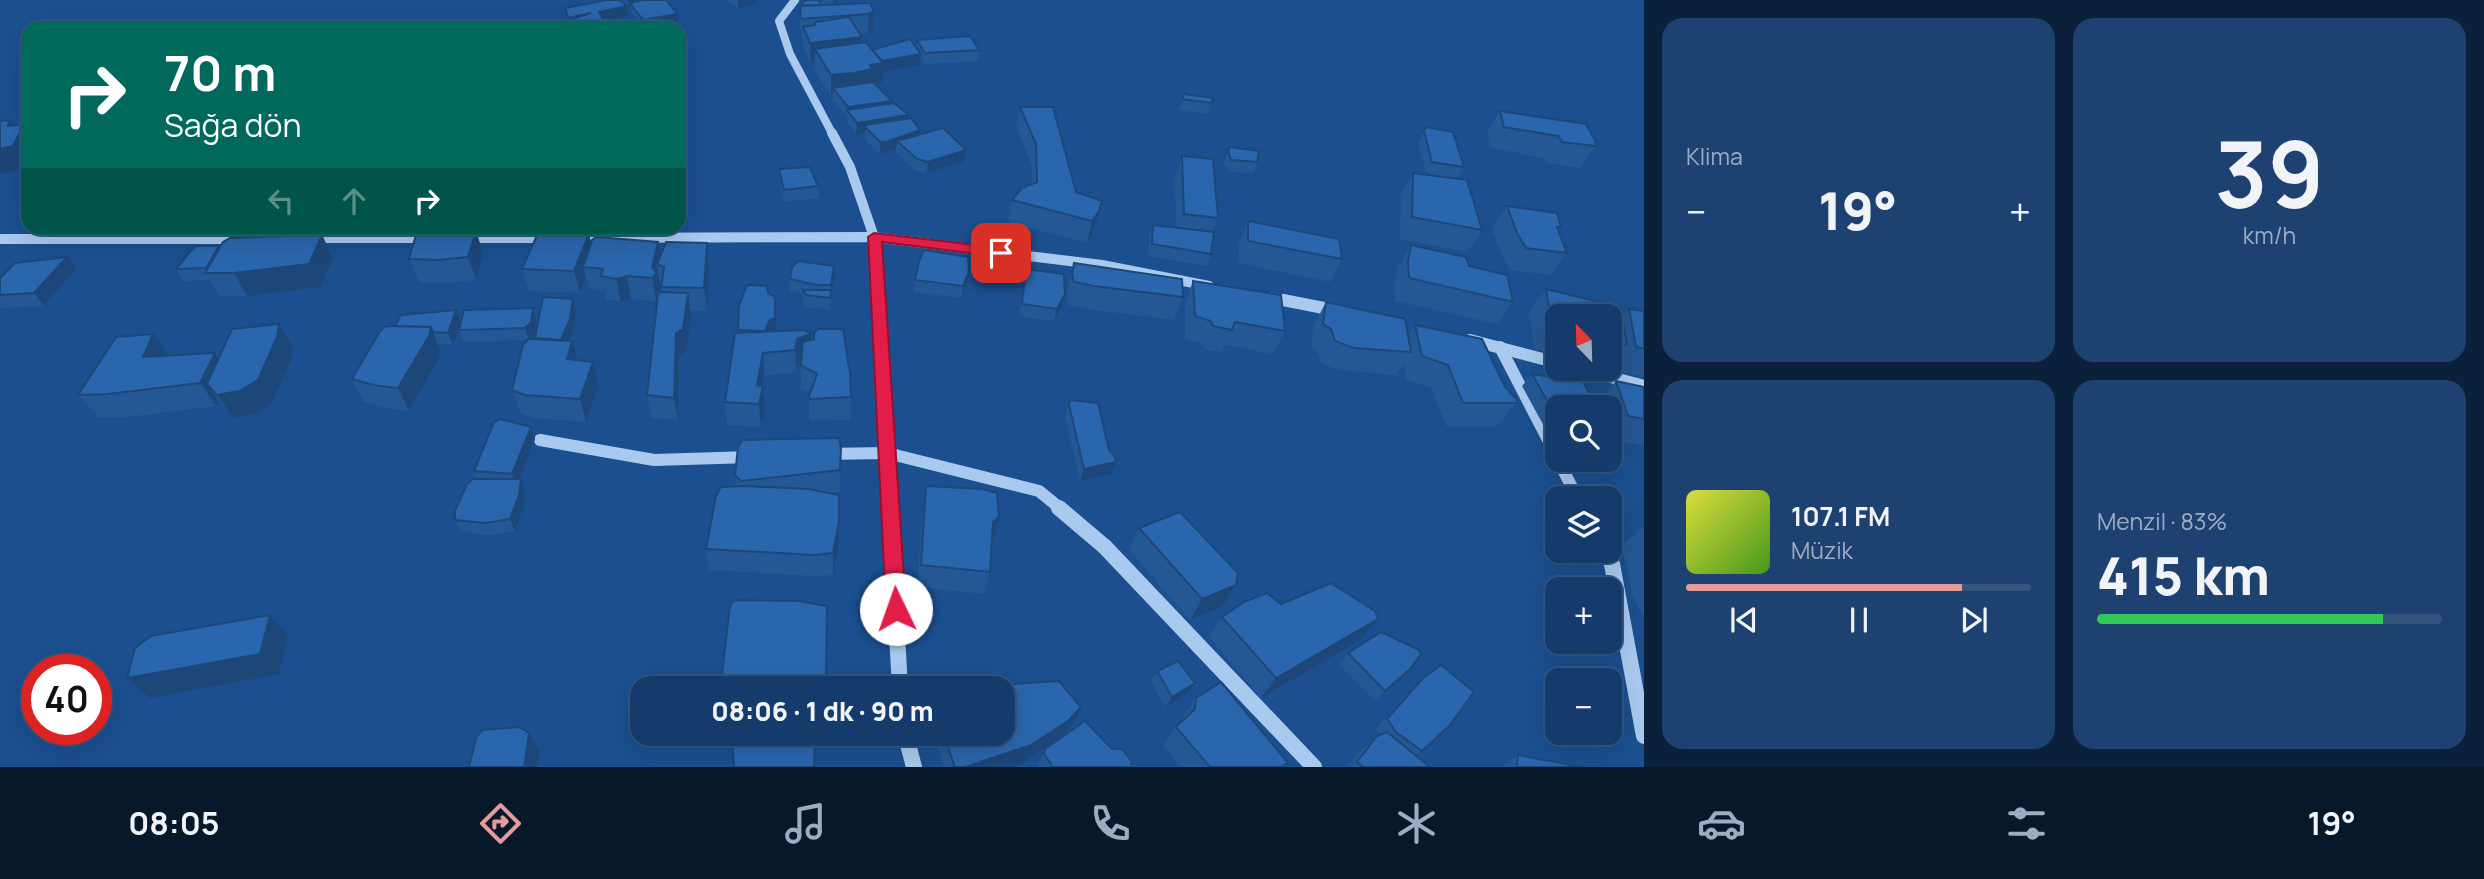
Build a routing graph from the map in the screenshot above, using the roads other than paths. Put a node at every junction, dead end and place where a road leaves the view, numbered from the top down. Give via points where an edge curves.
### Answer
1 (795, 0) edge
2 (874, 237) junction
3 (444, 238) edge
4 (458, 238) edge
5 (0, 239) edge
6 (250, 239) edge
7 (292, 239) edge
8 (1222, 288) edge
9 (1262, 296) edge
10 (1355, 314) edge
11 (1461, 337) edge
12 (1500, 348) junction
13 (1545, 360) edge
14 (1622, 380) edge
15 (1644, 386) edge
16 (1545, 434) edge
17 (540, 440) dead end
18 (887, 453) junction
19 (805, 455) edge
20 (764, 456) edge
21 (1612, 563) edge
22 (899, 676) edge
23 (1644, 736) edge
24 (908, 746) edge
25 (914, 767) edge
26 (1314, 767) edge

1 - 2 street via 779,21 790,54 850,167
2 - 4 street
2 - 8 street via 1101,265
2 - 18 street
3 - 7 street
5 - 6 street
9 - 10 street
11 - 12 street
12 - 13 street
12 - 16 street
14 - 15 street
17 - 20 street via 654,460
18 - 19 street
18 - 22 street
18 - 26 street via 1039,491 1105,547
21 - 23 street
24 - 25 street

